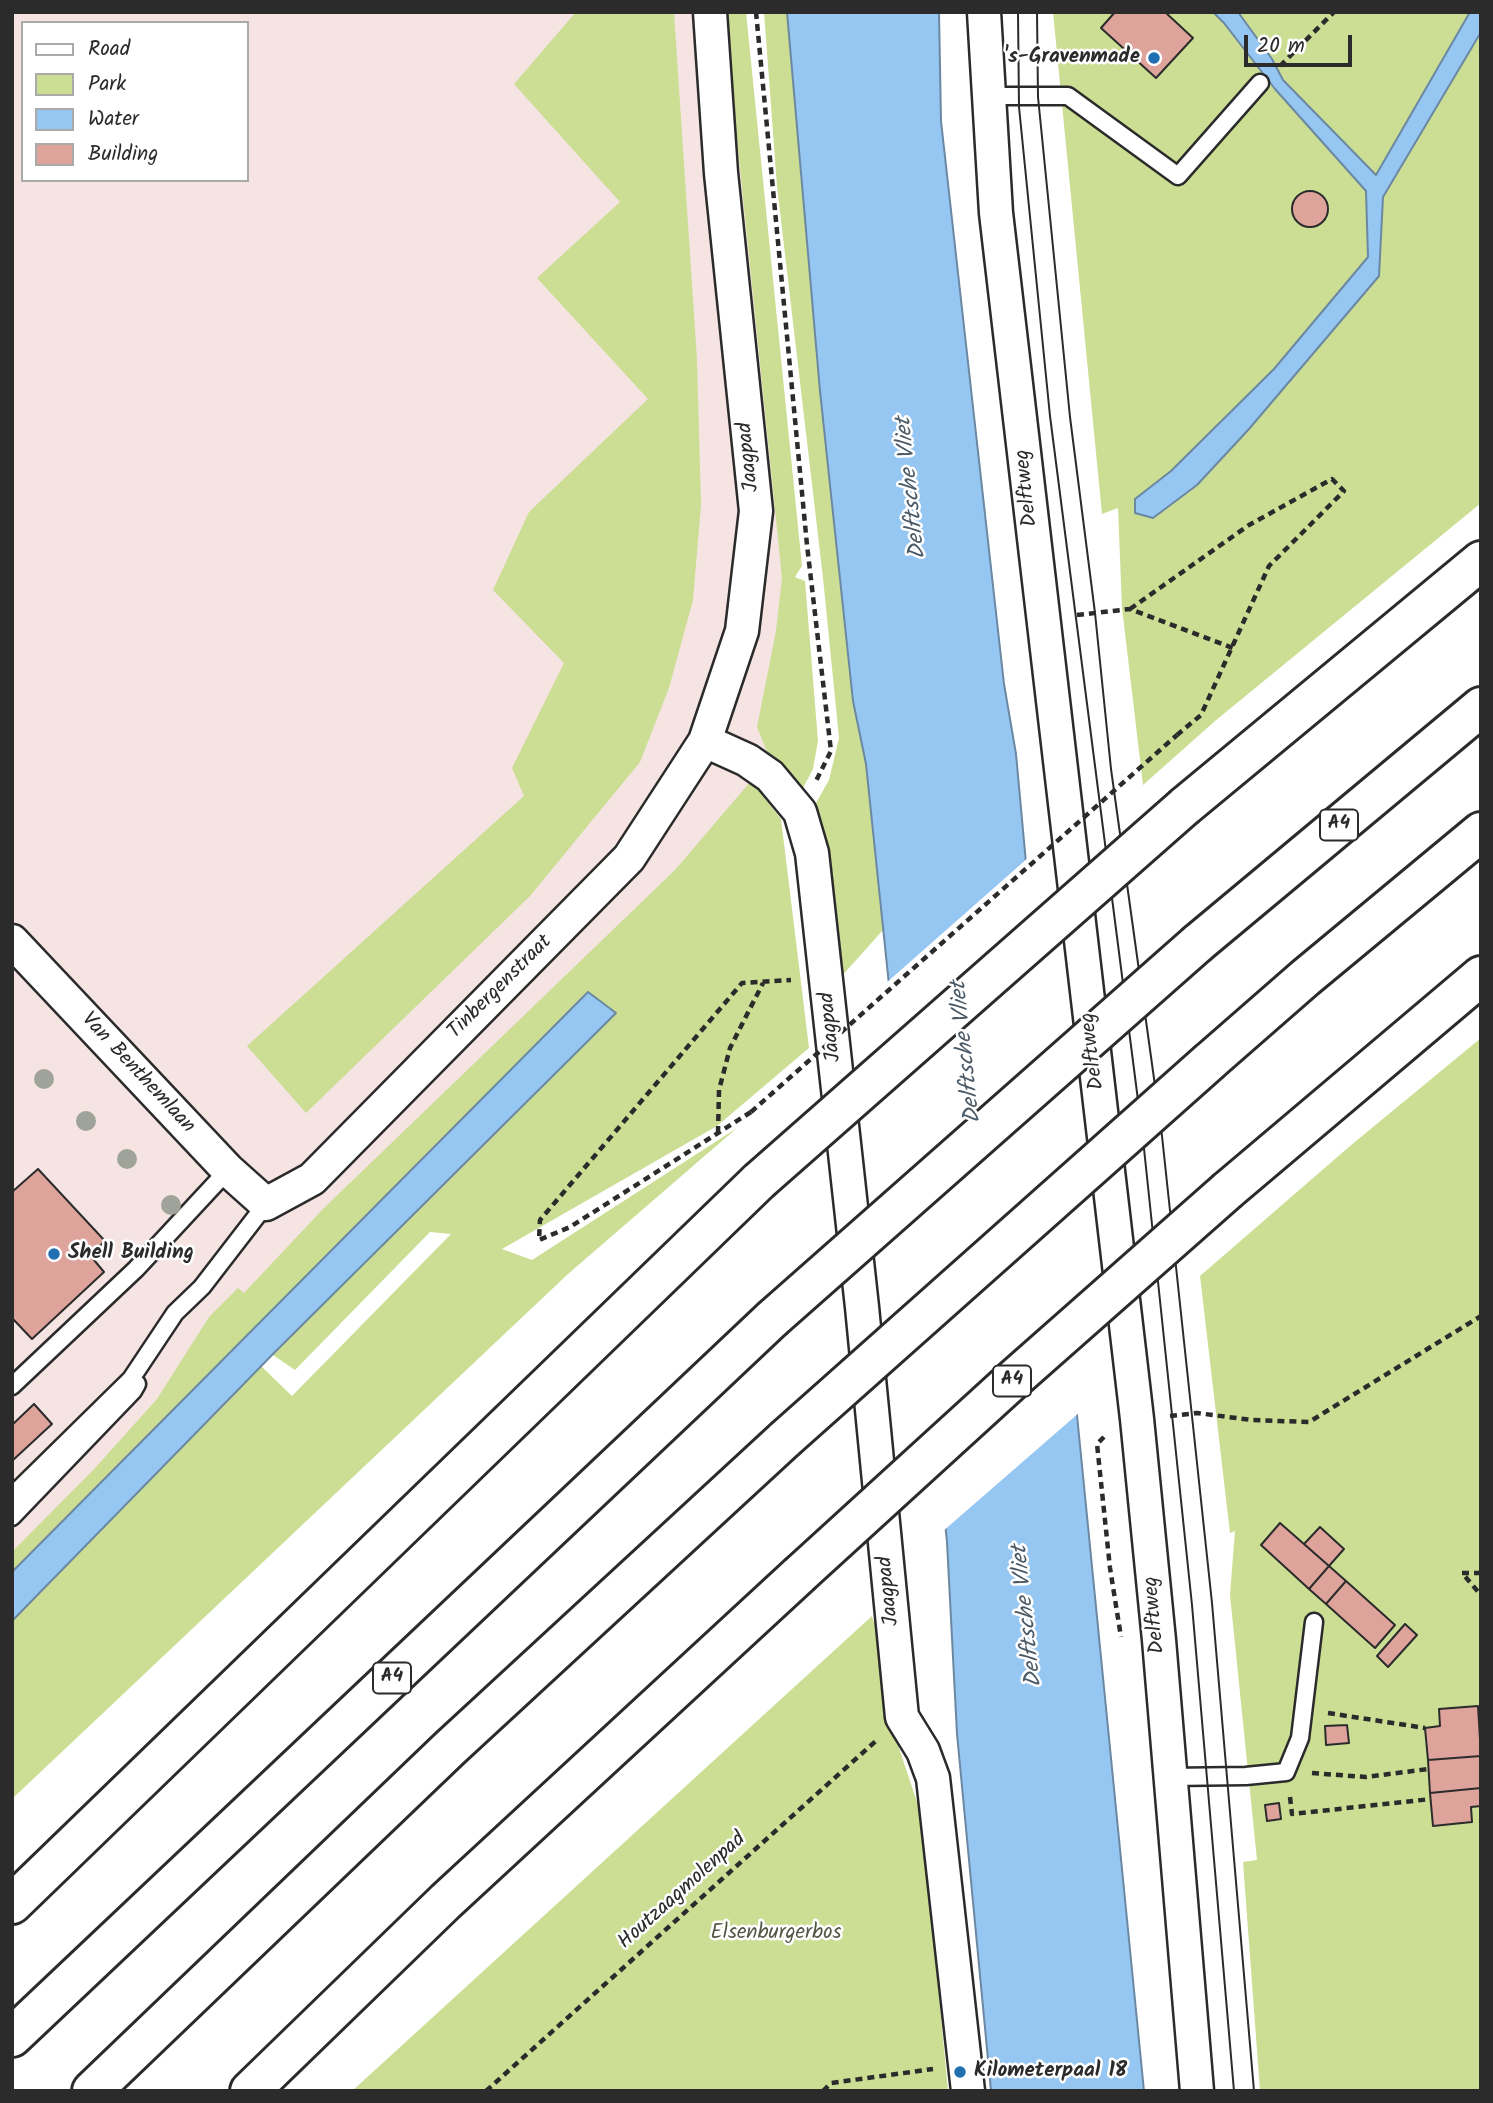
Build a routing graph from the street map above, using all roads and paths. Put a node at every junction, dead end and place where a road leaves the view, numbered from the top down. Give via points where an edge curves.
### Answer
1 (710, 12) edge
2 (756, 12) edge
3 (984, 12) edge
4 (1334, 12) edge
5 (1279, 66) dead end
6 (1260, 83) dead end
7 (987, 96) junction
8 (1481, 561) edge
9 (1130, 609) junction
10 (1043, 618) junction
11 (1233, 648) junction
12 (1481, 707) edge
13 (705, 741) junction
14 (800, 812) junction
15 (1481, 832) edge
16 (12, 941) edge
17 (1481, 976) edge
18 (827, 977) junction
19 (763, 983) junction
20 (718, 1133) junction
21 (228, 1170) junction
22 (266, 1204) junction
23 (1481, 1316) edge
24 (163, 1330) junction
25 (12, 1386) edge
26 (1163, 1417) dead end
27 (12, 1496) edge
28 (12, 1517) edge
29 (1481, 1573) edge
30 (1481, 1595) edge
31 (1314, 1622) dead end
32 (1303, 1710) junction
33 (902, 1717) junction
34 (1425, 1728) dead end
35 (1429, 1769) dead end
36 (1286, 1772) junction
37 (1169, 1777) junction
38 (1431, 1799) dead end
39 (12, 1904) edge
40 (12, 2037) edge
41 (967, 2078) edge
42 (92, 2091) edge
43 (250, 2091) edge
44 (486, 2091) edge
45 (822, 2091) edge
46 (1197, 2091) edge

1 - 13 street, Jaagpad via 720,173 756,511 742,631
2 - 14 path via 831,751
3 - 7 street, Delftweg
4 - 5 path
6 - 7 lane via 1178,176 1068,96
7 - 10 street, Delftweg via 996,213
8 - 39 highway, bridge via 1185,806 759,1181
9 - 10 path
9 - 11 path
9 - 11 path via 1249,524 1332,479 1344,491 1269,566
10 - 37 street, Delftweg via 1138,1419
11 - 20 path, bridge via 1201,715 751,1112
12 - 40 highway, A4, bridge via 1198,943 772,1319
13 - 14 street, Jaagpad via 770,776
13 - 22 street, Tinbergenstraat via 629,858 312,1180
14 - 18 street, Jaagpad via 812,853
15 - 42 highway, bridge via 1305,978 785,1439 460,1739
16 - 21 street, Van Benthemlaan
17 - 43 highway, A4, bridge via 1015,1378 446,1901
18 - 19 path
18 - 33 street, Jaagpad
19 - 20 path via 730,1048 719,1090
19 - 20 path via 742,983 540,1220 539,1240 570,1227
21 - 22 street, Van Benthemlaan
21 - 25 lane via 136,1269
22 - 24 lane
23 - 26 path via 1309,1422 1197,1413
24 - 27 lane via 131,1379
24 - 28 lane via 133,1391
29 - 30 path via 1462,1573
31 - 32 lane
32 - 34 path
32 - 36 lane via 1300,1738
33 - 41 street, Jaagpad via 933,1778
33 - 44 path, Houtzaagmolenpad
35 - 36 path via 1366,1777
36 - 37 lane
36 - 38 path via 1292,1814
37 - 46 street, Delftweg
41 - 45 path via 831,2083

